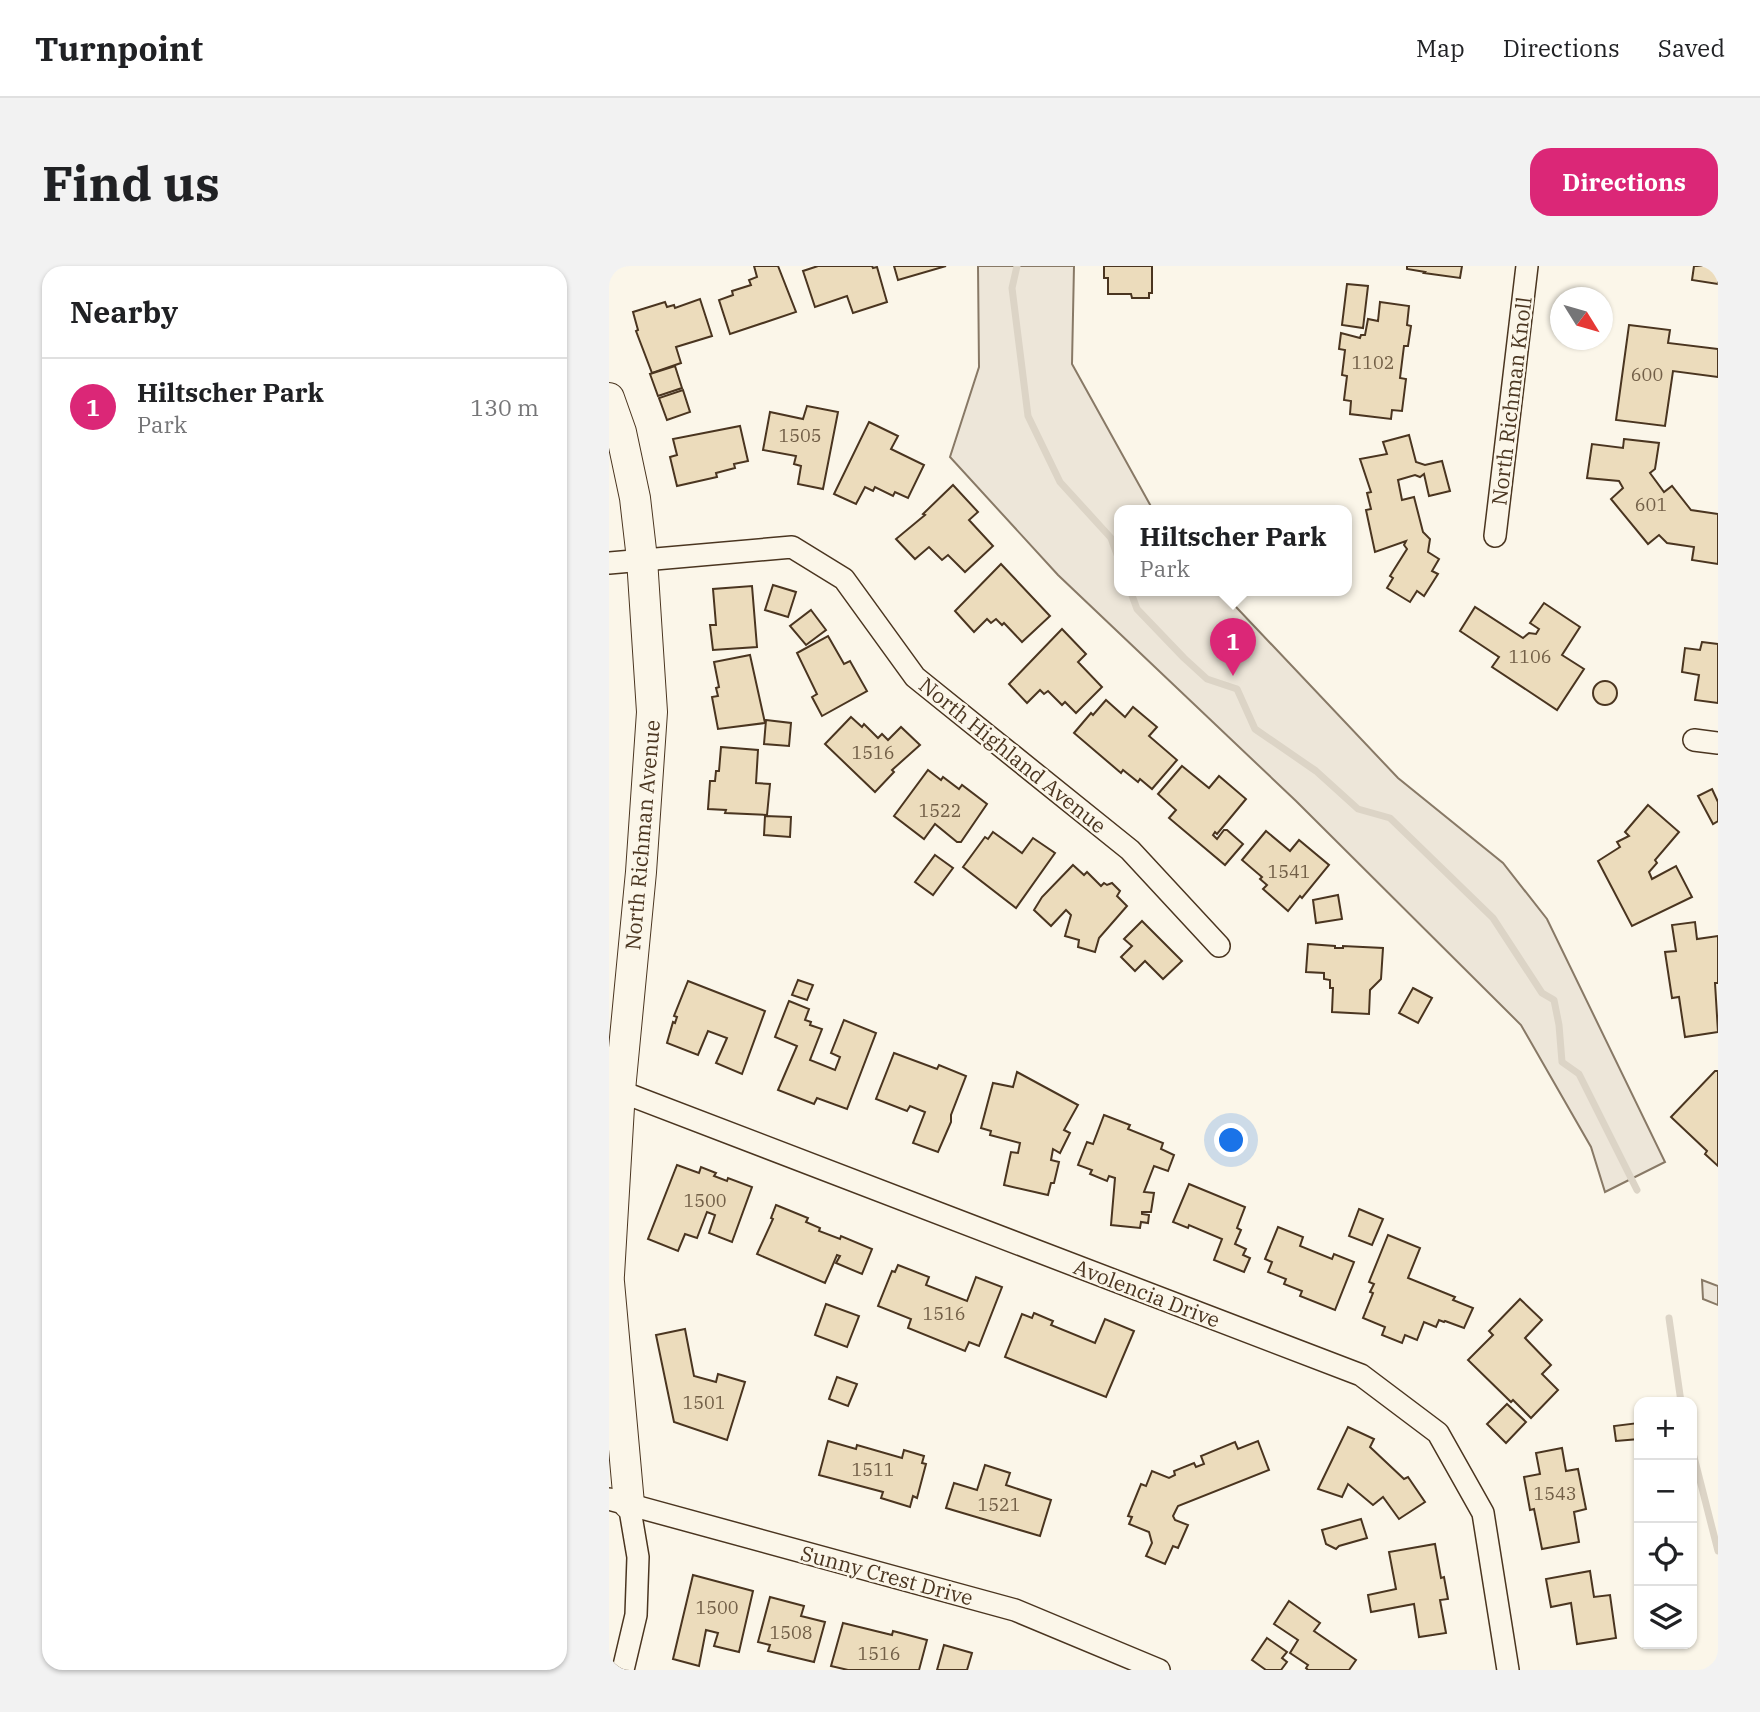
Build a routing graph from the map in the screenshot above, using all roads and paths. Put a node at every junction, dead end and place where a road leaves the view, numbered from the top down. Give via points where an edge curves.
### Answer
1 (1527, 266) edge
2 (609, 398) edge
3 (1495, 536) dead end
4 (642, 559) junction
5 (609, 563) edge
6 (1694, 740) dead end
7 (1718, 743) edge
8 (1219, 946) dead end
9 (614, 1088) edge
10 (609, 1275) edge
11 (609, 1282) edge
12 (619, 1502) edge
13 (623, 1670) edge
14 (1159, 1670) edge
15 (1508, 1670) edge

1 - 3 street, North Richman Knoll
2 - 4 street, North Richman Avenue via 632,485
4 - 5 street, North Highland Avenue
4 - 8 street, North Highland Avenue via 792,547 844,579 915,677 1131,850
4 - 9 street, North Richman Avenue via 652,712 641,872
6 - 7 street
9 - 10 street, North Richman Avenue
9 - 15 street, Avolencia Drive via 1361,1376 1438,1433 1483,1513
11 - 12 street
12 - 13 street via 638,1557 636,1615
12 - 14 street, Sunny Crest Drive via 1015,1610

